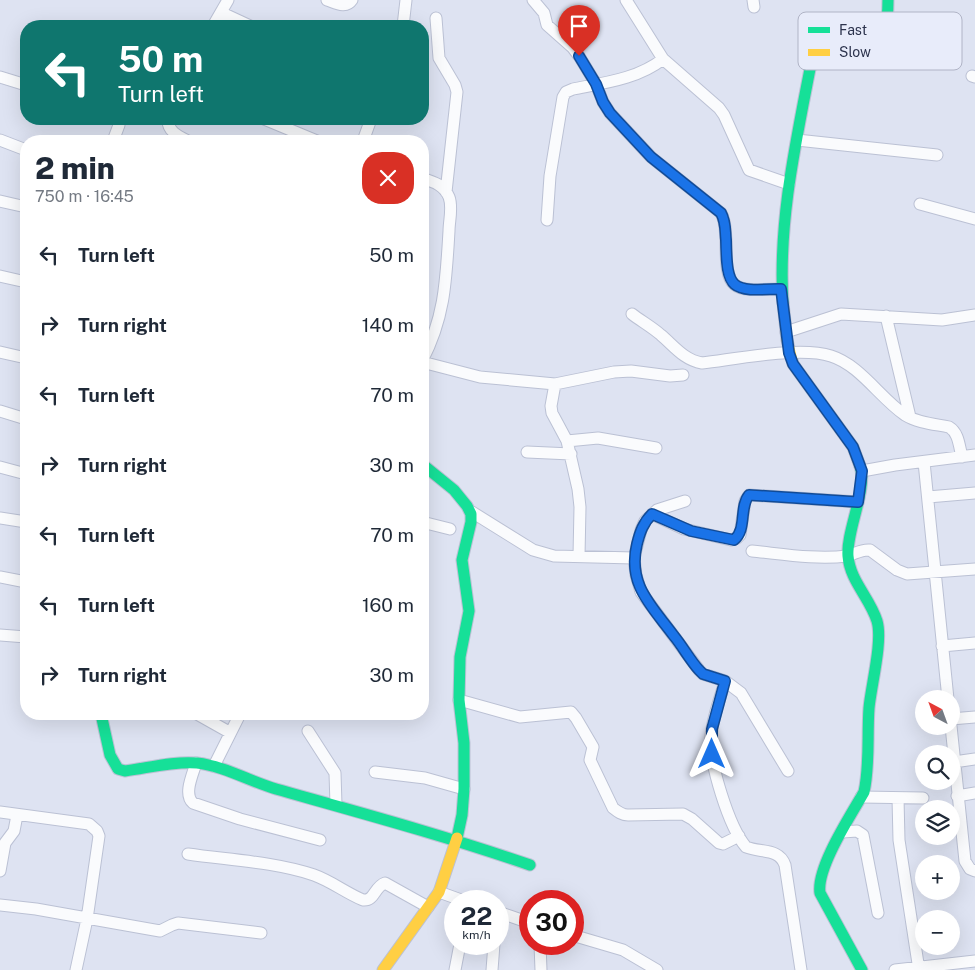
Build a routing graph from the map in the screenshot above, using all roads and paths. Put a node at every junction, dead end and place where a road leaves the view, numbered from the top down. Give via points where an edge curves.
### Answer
1 (228, 0) edge
2 (327, 0) edge
3 (352, 0) edge
4 (406, 0) edge
5 (534, 0) edge
6 (626, 0) edge
7 (222, 13) junction
8 (436, 18) dead end
9 (218, 20) edge
10 (237, 20) edge
11 (404, 20) edge
12 (662, 59) junction
13 (810, 70) edge
14 (0, 77) edge
15 (20, 84) edge
16 (596, 84) junction
17 (168, 125) edge
18 (278, 125) edge
19 (179, 135) edge
20 (303, 135) edge
21 (0, 140) edge
22 (797, 140) junction
23 (20, 148) edge
24 (937, 155) dead end
25 (429, 181) edge
26 (789, 184) junction
27 (446, 192) junction
28 (0, 201) edge
29 (920, 204) dead end
30 (20, 206) edge
31 (975, 219) edge
32 (547, 220) dead end
33 (0, 276) edge
34 (20, 281) edge
35 (781, 289) junction
36 (632, 314) dead end
37 (975, 315) edge
38 (886, 316) junction
39 (786, 332) junction
40 (429, 335) edge
41 (0, 352) edge
42 (789, 353) junction
43 (20, 357) edge
44 (429, 364) edge
45 (683, 375) dead end
46 (555, 384) junction
47 (0, 411) edge
48 (20, 417) edge
49 (910, 417) junction
50 (568, 441) junction
51 (656, 448) dead end
52 (527, 452) dead end
53 (571, 454) junction
54 (975, 455) edge
55 (962, 457) junction
56 (924, 462) junction
57 (0, 467) edge
58 (429, 470) edge
59 (862, 471) junction
60 (20, 472) edge
61 (975, 492) edge
62 (928, 498) junction
63 (685, 501) dead end
64 (858, 502) junction
65 (472, 512) junction
66 (652, 514) junction
67 (0, 518) edge
68 (20, 521) edge
69 (429, 524) edge
70 (450, 529) dead end
71 (752, 551) dead end
72 (579, 556) junction
73 (848, 556) junction
74 (634, 558) junction
75 (975, 568) edge
76 (934, 573) junction
77 (0, 577) edge
78 (20, 581) edge
79 (0, 635) edge
80 (20, 637) edge
81 (975, 643) edge
82 (942, 646) junction
83 (725, 681) junction
84 (947, 690) edge
85 (459, 700) junction
86 (975, 717) edge
87 (960, 718) edge
88 (102, 720) edge
89 (208, 720) edge
90 (236, 720) edge
91 (308, 731) dead end
92 (229, 732) junction
93 (975, 759) edge
94 (960, 761) edge
95 (196, 763) junction
96 (214, 766) junction
97 (788, 771) dead end
98 (375, 772) dead end
99 (464, 789) junction
100 (956, 790) edge
101 (975, 794) edge
102 (957, 796) junction
103 (861, 797) junction
104 (898, 798) junction
105 (922, 798) dead end
106 (336, 805) junction
107 (0, 812) edge
108 (17, 815) junction
109 (843, 832) junction
110 (739, 836) junction
111 (320, 840) dead end
112 (457, 840) junction
113 (188, 854) dead end
114 (530, 865) dead end
115 (0, 871) edge
116 (975, 871) edge
117 (439, 892) junction
118 (444, 894) edge
119 (0, 906) edge
120 (428, 907) junction
121 (878, 914) dead end
122 (87, 918) junction
123 (261, 933) dead end
124 (584, 939) edge
125 (458, 955) edge
126 (493, 955) edge
127 (540, 955) edge
128 (970, 965) edge
129 (919, 968) edge
130 (76, 970) edge
131 (383, 970) edge
132 (455, 970) edge
133 (492, 970) edge
134 (541, 970) edge
135 (658, 970) edge
136 (801, 970) edge
137 (862, 970) edge
138 (895, 970) edge

1 - 7 street
2 - 3 street via 344,5
4 - 11 street
5 - 16 street via 544,12 547,25 573,48
6 - 12 street
7 - 9 street
7 - 10 street
8 - 27 street via 439,58 457,92
12 - 16 street via 648,70
12 - 26 street via 719,108 749,170
13 - 22 street
14 - 15 street
16 - 32 street via 573,89 563,97 550,176
16 - 35 street via 606,109 651,157 721,213 725,223 726,266 732,283 743,289
17 - 19 street
18 - 20 street
21 - 23 street
22 - 24 street
22 - 26 street
25 - 27 street
26 - 35 street
27 - 40 street via 451,203 443,304
28 - 30 street
29 - 31 street
33 - 34 street
35 - 39 street
36 - 42 street via 694,362
37 - 38 street via 942,320
38 - 39 street via 841,314
38 - 49 street
39 - 42 street
41 - 43 street
42 - 49 street via 819,353 839,360
42 - 59 street via 797,371 853,447
44 - 46 street via 480,377
45 - 46 street via 614,372
46 - 50 street via 552,413
47 - 48 street
49 - 55 street via 953,430
50 - 51 street via 598,438
50 - 53 street
52 - 53 street
53 - 72 street via 580,507
54 - 55 street
55 - 56 street
56 - 59 street
56 - 62 street
57 - 60 street
58 - 65 street via 461,497
59 - 64 street
61 - 62 street
62 - 76 street
63 - 66 street
64 - 66 street via 749,495 740,535 734,540 684,529
64 - 73 street
65 - 72 street via 533,550 554,556
65 - 85 street via 462,560 469,611 461,646
66 - 74 street via 641,530
67 - 68 street
69 - 70 street
71 - 73 street
72 - 74 street
73 - 76 street via 865,549 901,572
73 - 103 street via 850,570 877,620 879,636 869,709 867,779
74 - 83 street via 638,584 646,600 699,670
75 - 76 street
76 - 82 street
77 - 78 street
79 - 80 street
81 - 82 street
82 - 84 street
83 - 97 street via 746,699
83 - 110 street via 712,729 711,747 724,799
85 - 99 street via 464,743
85 - 110 street via 520,717 570,712 593,747 590,760 613,808 622,815 683,814 719,843
86 - 87 street
88 - 95 street via 110,755 118,769 125,771
89 - 92 street
90 - 92 street
91 - 106 street via 335,773
92 - 96 street
93 - 94 street
95 - 96 street
95 - 111 street via 189,800 240,819
96 - 106 street via 269,787
98 - 99 street via 425,778
99 - 112 street
100 - 102 street
101 - 102 street
102 - 116 street via 965,861 970,870
103 - 104 street
103 - 109 street
104 - 105 street
104 - 129 street via 899,840
106 - 112 street
107 - 108 street
108 - 115 street via 14,831 5,843
108 - 122 street via 89,824 98,831
109 - 121 street via 863,834
109 - 137 street via 819,879 819,886
110 - 136 street via 746,847 776,853 783,859
112 - 114 street
112 - 117 street
113 - 120 street via 304,872 363,900 372,898 385,883
117 - 118 street
117 - 120 street
119 - 122 street
120 - 131 street
122 - 123 street via 160,931 178,924
122 - 130 street
124 - 135 street via 623,950
125 - 132 street
126 - 133 street
127 - 134 street
128 - 129 street
129 - 138 street

